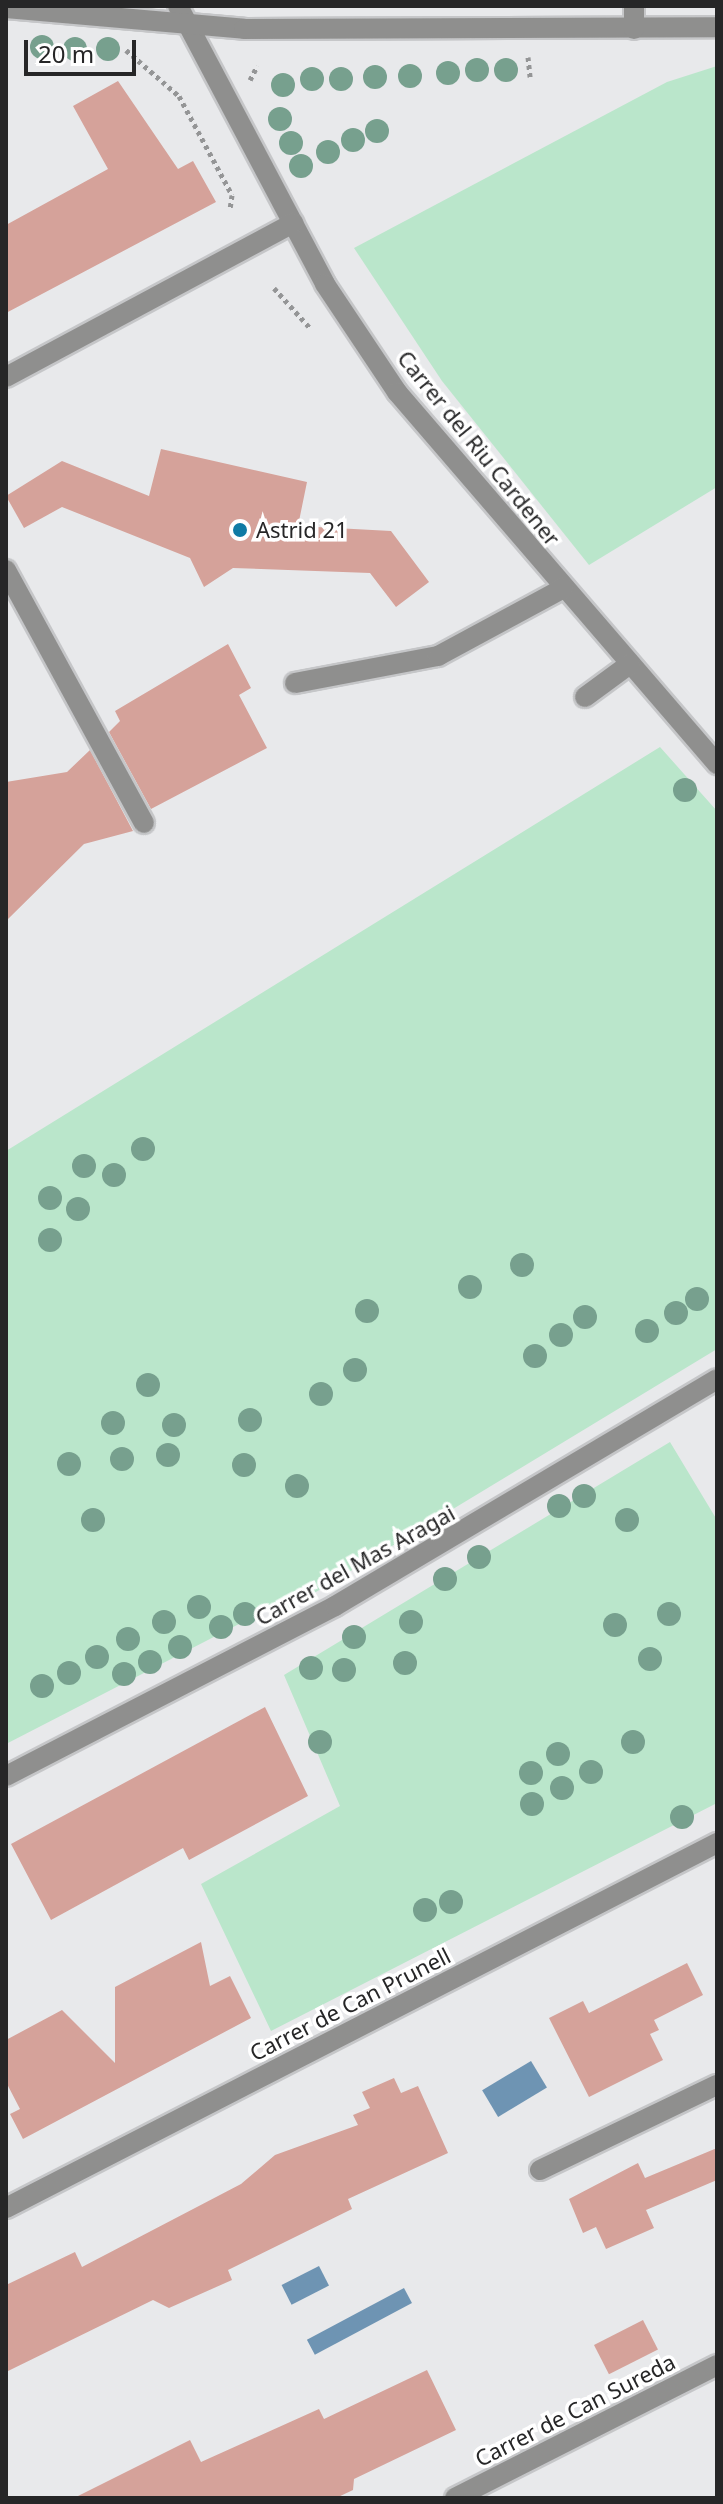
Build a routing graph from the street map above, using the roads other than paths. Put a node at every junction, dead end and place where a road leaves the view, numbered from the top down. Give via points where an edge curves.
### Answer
1 (634, 6) edge
2 (6, 8) edge
3 (183, 15) edge
4 (717, 27) edge
5 (634, 29) junction
6 (293, 223) junction
7 (6, 377) edge
8 (6, 570) edge
9 (564, 588) junction
10 (630, 664) junction
11 (295, 683) dead end
12 (585, 697) dead end
13 (717, 764) edge
14 (144, 823) dead end
15 (717, 1379) edge
16 (6, 1776) edge
17 (717, 1843) edge
18 (717, 2085) edge
19 (540, 2170) dead end
20 (6, 2208) edge
21 (717, 2365) edge
22 (455, 2498) edge

1 - 5 street
2 - 3 street
3 - 5 street via 244,29
3 - 6 street, Carrer del Riu Cardener
4 - 5 street
6 - 7 street
6 - 9 street, Carrer del Riu Cardener via 397,392
8 - 14 street
9 - 10 street, Carrer del Riu Cardener
9 - 11 street via 438,656
10 - 12 street
10 - 13 street, Carrer del Riu Cardener
15 - 16 street, Carrer del Mas Aragai via 335,1606
17 - 20 street, Carrer de Can Prunell
18 - 19 street
21 - 22 street, Carrer de Can Sureda

